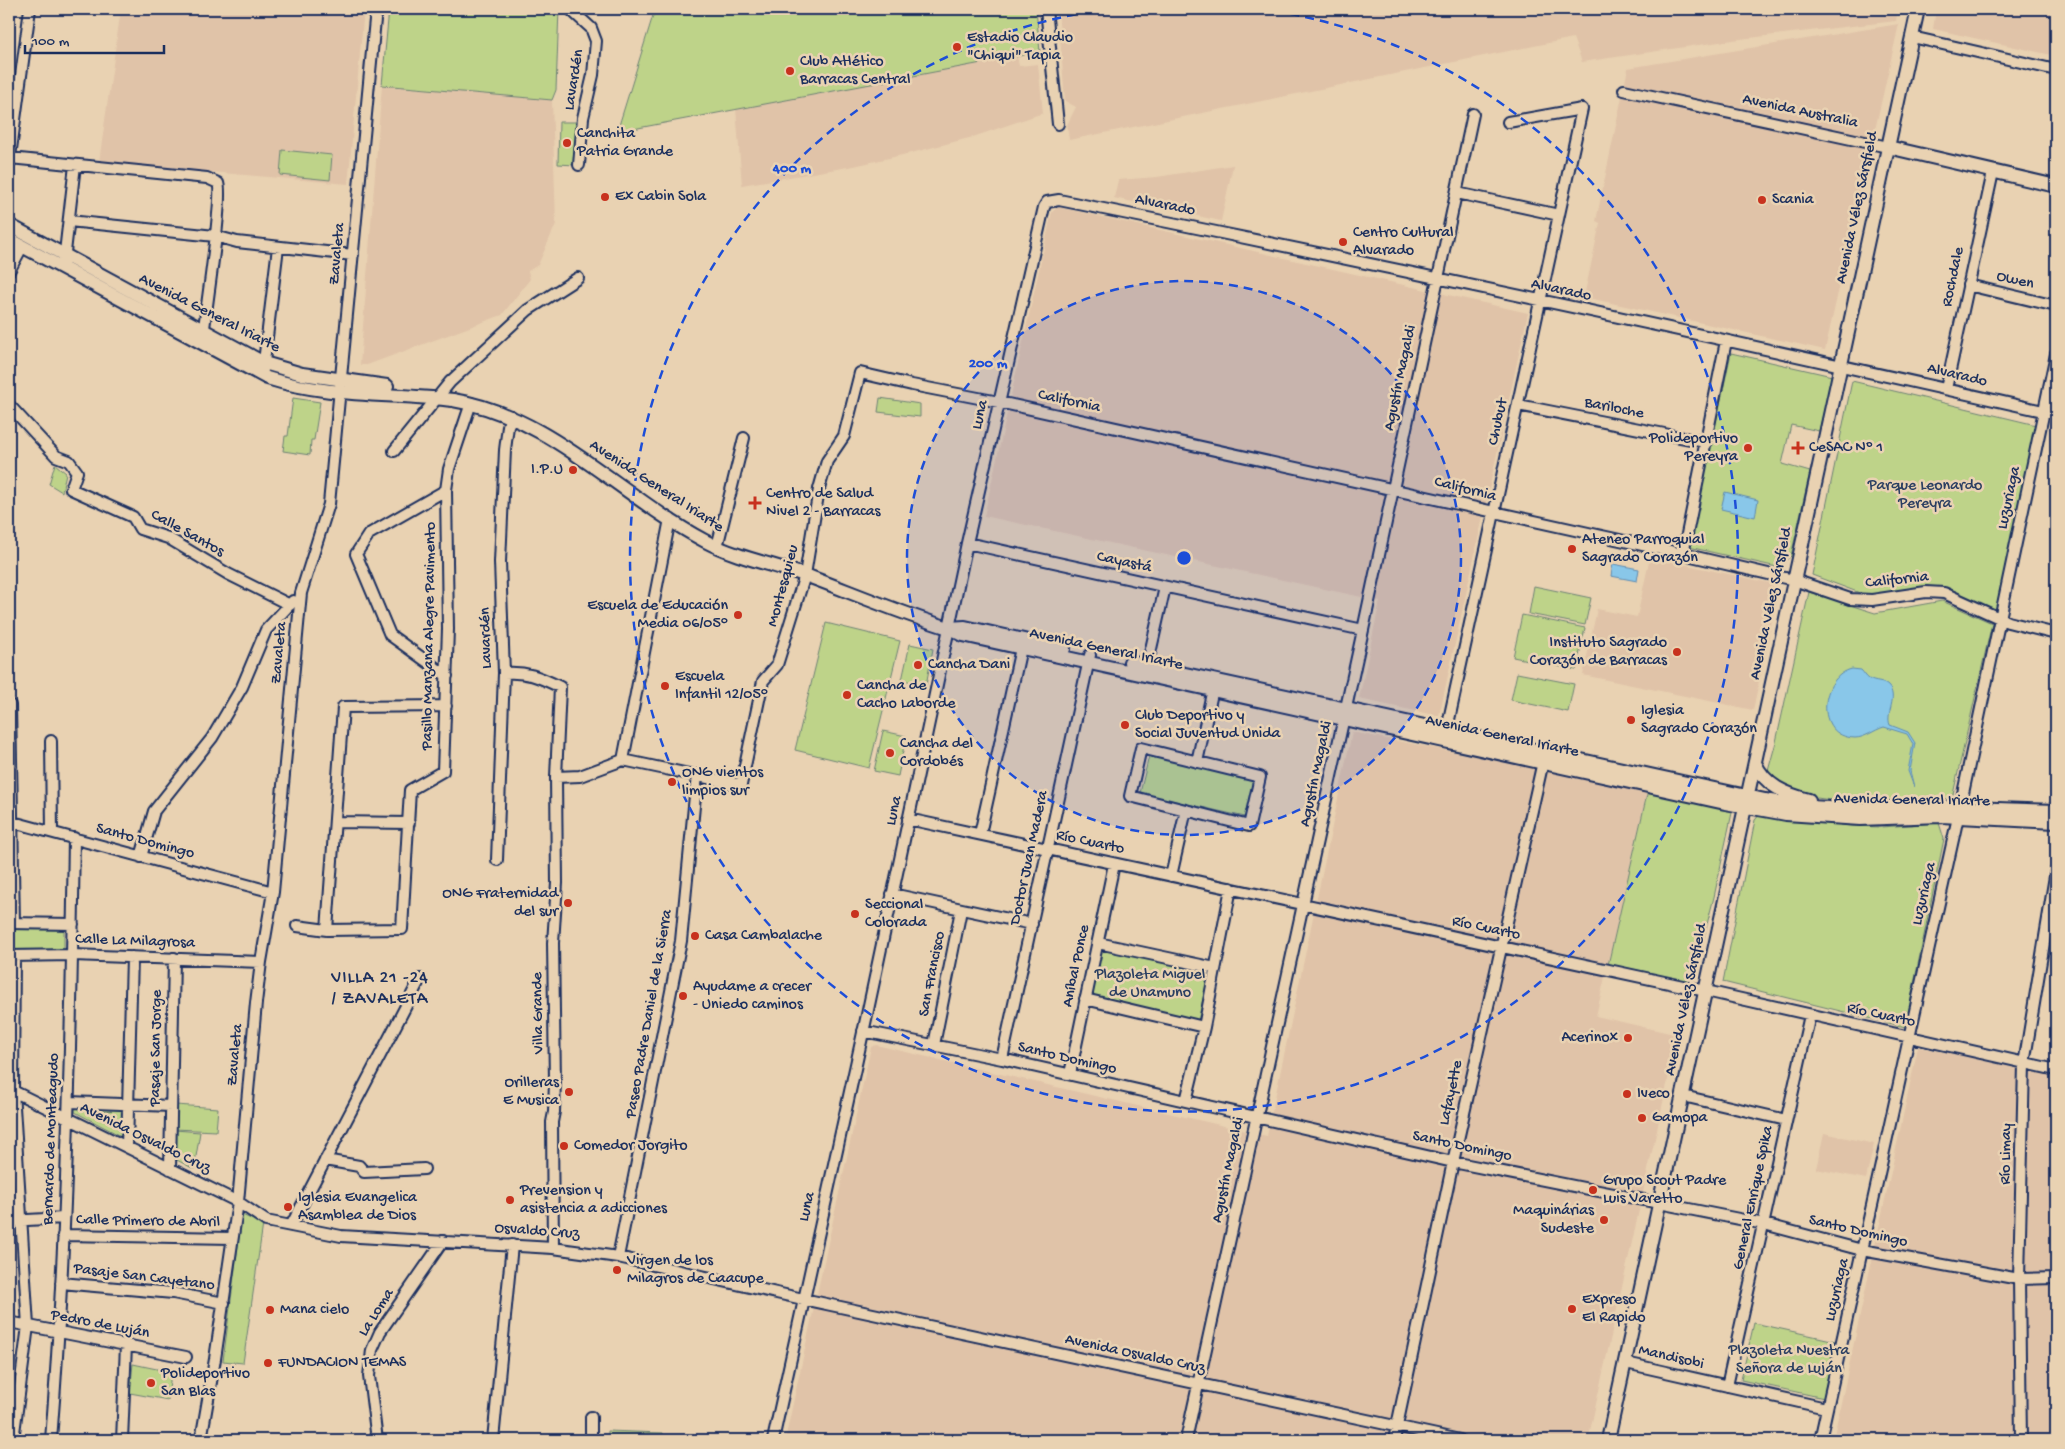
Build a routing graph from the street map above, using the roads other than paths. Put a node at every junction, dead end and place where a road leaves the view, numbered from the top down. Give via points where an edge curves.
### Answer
1 (30, 9) edge
2 (376, 9) edge
3 (570, 9) edge
4 (1046, 9) edge
5 (1918, 9) edge
6 (1912, 37) junction
7 (2056, 70) edge
8 (1624, 90) dead end
9 (1473, 114) dead end
10 (1508, 122) dead end
11 (1058, 124) dead end
12 (1888, 148) junction
13 (9, 161) edge
14 (75, 165) junction
15 (579, 166) dead end
16 (1993, 172) junction
17 (2056, 186) edge
18 (1457, 192) junction
19 (1059, 200) joint
20 (1559, 215) junction
21 (69, 221) junction
22 (9, 225) edge
23 (215, 236) junction
24 (9, 240) edge
25 (22, 247) junction
26 (278, 247) junction
27 (353, 255) junction
28 (64, 263) junction
29 (9, 272) edge
30 (578, 278) dead end
31 (1438, 279) junction
32 (1968, 285) junction
33 (1540, 302) junction
34 (2056, 306) edge
35 (202, 337) junction
36 (1726, 341) junction
37 (2056, 354) edge
38 (1841, 365) junction
39 (263, 369) junction
40 (860, 373) joint
41 (341, 386) junction
42 (1946, 389) junction
43 (438, 395) junction
44 (999, 402) junction
45 (471, 403) junction
46 (9, 405) edge
47 (1518, 405) junction
48 (2044, 411) junction
49 (2056, 414) edge
50 (511, 416) junction
51 (548, 436) junction
52 (744, 438) dead end
53 (1705, 442) junction
54 (394, 451) dead end
55 (1394, 488) junction
56 (446, 490) junction
57 (1495, 513) junction
58 (670, 519) junction
59 (967, 543) junction
60 (717, 546) junction
61 (1683, 554) junction
62 (806, 575) junction
63 (1794, 580) junction
64 (1166, 587) junction
65 (301, 593) junction
66 (290, 605) junction
67 (2000, 618) junction
68 (949, 628) junction
69 (1363, 630) junction
70 (2056, 634) edge
71 (1021, 648) junction
72 (1089, 659) junction
73 (1146, 670) junction
74 (504, 673) junction
75 (446, 676) junction
76 (1214, 686) junction
77 (10, 704) edge
78 (446, 706) junction
79 (1345, 714) junction
80 (1445, 736) junction
81 (51, 741) dead end
82 (1543, 758) junction
83 (623, 760) junction
84 (1197, 762) junction
85 (1755, 763) junction
86 (697, 775) junction
87 (556, 777) junction
88 (1747, 801) junction
89 (1846, 809) junction
90 (1186, 810) junction
91 (2056, 811) edge
92 (1959, 812) junction
93 (908, 819) junction
94 (11, 821) edge
95 (335, 822) junction
96 (2056, 822) edge
97 (409, 823) junction
98 (52, 832) junction
99 (980, 834) junction
100 (74, 838) junction
101 (1047, 849) junction
102 (141, 856) junction
103 (497, 860) dead end
104 (1114, 864) junction
105 (2056, 870) edge
106 (1172, 876) junction
107 (1231, 888) junction
108 (273, 892) junction
109 (892, 894) junction
110 (1304, 903) junction
111 (961, 910) junction
112 (11, 923) edge
113 (73, 924) junction
114 (1032, 924) junction
115 (296, 926) dead end
116 (327, 930) junction
117 (1098, 943) junction
118 (1500, 947) junction
119 (73, 955) junction
120 (11, 956) edge
121 (132, 957) junction
122 (174, 958) junction
123 (261, 962) junction
124 (1215, 968) junction
125 (420, 979) dead end
126 (1706, 991) junction
127 (1085, 999) junction
128 (1810, 1016) junction
129 (1204, 1027) junction
130 (863, 1031) junction
131 (1908, 1037) junction
132 (934, 1045) junction
133 (1002, 1059) junction
134 (2024, 1064) junction
135 (2056, 1070) edge
136 (1070, 1074) junction
137 (11, 1090) edge
138 (1682, 1096) junction
139 (1186, 1101) junction
140 (70, 1102) junction
141 (127, 1104) junction
142 (171, 1106) junction
143 (1256, 1116) junction
144 (69, 1119) junction
145 (1786, 1120) junction
146 (127, 1147) junction
147 (325, 1160) junction
148 (1453, 1162) junction
149 (170, 1169) junction
150 (424, 1169) dead end
151 (238, 1202) junction
152 (1659, 1202) junction
153 (64, 1218) junction
154 (9, 1221) edge
155 (21, 1221) junction
156 (266, 1221) joint
157 (1764, 1224) junction
158 (291, 1226) junction
159 (63, 1235) junction
160 (232, 1238) junction
161 (443, 1241) junction
162 (512, 1245) junction
163 (553, 1248) junction
164 (1862, 1250) junction
165 (618, 1257) junction
166 (2056, 1278) edge
167 (2019, 1279) junction
168 (61, 1282) junction
169 (803, 1299) junction
170 (224, 1303) junction
171 (9, 1322) edge
172 (28, 1326) junction
173 (60, 1332) junction
174 (126, 1345) junction
175 (186, 1357) dead end
176 (1626, 1363) junction
177 (1198, 1384) junction
178 (1727, 1386) junction
179 (1826, 1408) junction
180 (590, 1417) dead end
181 (1397, 1427) junction
182 (13, 1440) edge
183 (52, 1440) edge
184 (122, 1440) edge
185 (201, 1440) edge
186 (376, 1440) edge
187 (493, 1440) edge
188 (591, 1440) edge
189 (773, 1440) edge
190 (1186, 1440) edge
191 (1394, 1440) edge
192 (1460, 1440) edge
193 (1608, 1440) edge
194 (1820, 1440) edge
195 (2021, 1440) edge

1 - 13 street
2 - 27 street, Zavaleta
3 - 15 street, Lavardén via 591,28 596,41
4 - 11 street
5 - 6 main road, Avenida Vélez Sársfield
6 - 7 street
6 - 12 main road, Avenida Vélez Sársfield
8 - 12 street, Avenida Australia
9 - 18 street, Agustín Magaldi
10 - 20 street, Chubut via 1582,109
12 - 16 main road, Avenida Australia
12 - 38 main road, Avenida Vélez Sársfield
13 - 14 street
14 - 21 street
14 - 23 street via 216,181 220,191
16 - 17 main road, Avenida Australia
16 - 32 street, Rochdale
18 - 20 street
18 - 31 street, Agustín Magaldi
19 - 31 street, Alvarado
19 - 44 street, Luna via 1049,201 1044,208
20 - 33 street, Chubut
21 - 23 street
21 - 28 street
22 - 28 main road, Avenida General Iriarte
23 - 26 street
23 - 35 street
24 - 25 main road, Avenida General Iriarte
25 - 28 main road, Avenida General Iriarte
25 - 29 street
26 - 27 street
26 - 39 street
27 - 41 street, Zavaleta
28 - 35 main road, Avenida General Iriarte
30 - 43 street via 528,310
31 - 33 street, Alvarado
31 - 55 street, Agustín Magaldi
32 - 34 street, Owen
32 - 42 street, Rochdale
33 - 36 street, Alvarado
33 - 47 street, Chubut
35 - 39 main road, Avenida General Iriarte
36 - 38 street, Alvarado
36 - 53 street
37 - 48 street, Luzuriaga
38 - 42 street, Alvarado
38 - 63 main road, Avenida Vélez Sársfield
39 - 41 main road, Avenida General Iriarte via 277,381 298,386
40 - 44 street, California
40 - 62 street, Montesquieu via 844,436 826,462 816,503
41 - 43 main road, Avenida General Iriarte
41 - 65 street, Zavaleta via 329,504
42 - 48 street, Alvarado
43 - 45 main road, Avenida General Iriarte
43 - 51 main road, Avenida General Iriarte via 474,397 507,406 536,423
43 - 54 street
44 - 55 street, California
44 - 59 street, Luna
45 - 50 main road, Avenida General Iriarte
45 - 56 street, Pasillo Manzana Alegre Pavimento via 449,469
46 - 66 street, Calle Santos via 56,456 69,461 77,472 71,489 133,516 140,529 168,538 228,574
47 - 53 street, Bariloche
47 - 57 street, Chubut
48 - 49 street, Alvarado
48 - 67 street, Luzuriaga
50 - 51 main road, Avenida General Iriarte
50 - 74 street, Lavardén via 506,435 500,562
51 - 58 main road, Avenida General Iriarte
52 - 60 street
53 - 61 street
55 - 57 street, California
55 - 69 street, Agustín Magaldi
56 - 75 street, Pasillo Manzana Alegre Pavimento
56 - 75 street via 369,534 356,554 390,634
57 - 61 street, California
57 - 80 street, Chubut
58 - 60 main road, Avenida General Iriarte
58 - 83 street
59 - 64 street, Cayastá
59 - 68 street, Luna
60 - 62 main road, Avenida General Iriarte
61 - 63 street, California
62 - 68 main road, Avenida General Iriarte
62 - 86 street, Montesquieu via 777,665 763,681 741,785
63 - 67 street, California via 1841,597 1862,600 1940,592
63 - 85 main road, Avenida Vélez Sársfield
64 - 69 street, Cayastá
64 - 73 street
65 - 66 street
65 - 108 street, Zavaleta
66 - 102 street via 266,630 242,687 212,738 154,811
67 - 70 street, California
67 - 92 street, Luzuriaga
68 - 71 main road, Avenida General Iriarte via 963,635
68 - 72 main road, Avenida General Iriarte via 965,627
68 - 93 street, Luna
69 - 79 street, Agustín Magaldi
71 - 72 main road, Avenida General Iriarte
71 - 99 street
72 - 73 main road, Avenida General Iriarte
72 - 101 street, Doctor Juan Madera
73 - 76 main road, Avenida General Iriarte
74 - 87 street, Villa Grande via 519,672 560,687
74 - 103 street, Lavardén
75 - 78 street, Pasillo Manzana Alegre Pavimento
76 - 79 main road, Avenida General Iriarte
76 - 84 street
77 - 94 street
78 - 95 street via 343,707
78 - 97 street, Pasillo Manzana Alegre Pavimento via 443,771 410,790
79 - 80 main road, Avenida General Iriarte
79 - 110 street, Agustín Magaldi
80 - 82 main road, Avenida General Iriarte
81 - 98 street
82 - 88 main road, Avenida General Iriarte
82 - 118 street, Lafayette
83 - 86 street
83 - 87 street via 580,776
84 - 90 street via 1141,748 1130,796
84 - 90 street via 1260,777 1249,826
85 - 88 main road, Avenida Vélez Sársfield
85 - 89 main road via 1764,779 1777,788 1804,799
86 - 165 street, Paseo Padre Daniel de la Sierra via 681,942
87 - 163 street, Villa Grande
88 - 89 main road, Avenida General Iriarte
88 - 92 main road, Avenida General Iriarte via 1786,814 1860,819
88 - 126 main road, Avenida Vélez Sársfield
89 - 92 main road, Avenida General Iriarte
90 - 106 street
91 - 92 main road, Avenida General Iriarte
92 - 96 main road, Avenida General Iriarte
92 - 131 street, Luzuriaga
93 - 99 street, Río Cuarto
93 - 109 street, Luna
94 - 98 street, Santo Domingo
94 - 112 street
95 - 97 street
95 - 116 street
97 - 116 street, Pasillo Manzana Alegre Pavimento via 402,929
98 - 100 street, Santo Domingo
99 - 101 street, Río Cuarto
100 - 102 street, Santo Domingo
100 - 113 street, Bernardo de Monteagudo
101 - 104 street, Río Cuarto
101 - 114 street, Doctor Juan Madera
102 - 108 street, Santo Domingo
104 - 106 street, Río Cuarto
104 - 117 street, Aníbal Ponce
105 - 134 street, Río Limay
106 - 107 street, Río Cuarto
107 - 110 street, Río Cuarto
107 - 124 street
108 - 123 street, Zavaleta
109 - 111 street
109 - 130 street, Luna
110 - 118 street, Río Cuarto
110 - 143 street, Agustín Magaldi
111 - 114 street
111 - 132 street, San Francisco
112 - 113 street
113 - 119 street, Bernardo de Monteagudo
114 - 133 street, Doctor Juan Madera
115 - 116 street, Pasillo Manzana Alegre Pavimento
117 - 124 street
117 - 127 street, Aníbal Ponce
118 - 126 street, Río Cuarto
118 - 148 street, Lafayette
119 - 120 street, Calle La Milagrosa
119 - 121 street, Calle La Milagrosa
119 - 140 street, Bernardo de Monteagudo
120 - 137 street
121 - 122 street, Calle La Milagrosa
121 - 141 street
122 - 123 street, Calle La Milagrosa
122 - 142 street, Pasaje San Jorge
123 - 151 street, Zavaleta
124 - 129 street
125 - 147 street
126 - 128 street, Río Cuarto
126 - 138 main road, Avenida Vélez Sársfield
127 - 129 street
127 - 136 street, Aníbal Ponce
128 - 131 street, Río Cuarto
128 - 145 street, General Enrique Spika
129 - 139 street
130 - 132 street, Santo Domingo
130 - 169 street, Luna
131 - 134 street, Río Cuarto
131 - 164 street, Luzuriaga
132 - 133 street, Santo Domingo
133 - 136 street, Santo Domingo
134 - 135 street, Río Cuarto
134 - 167 street, Río Limay
136 - 139 street, Santo Domingo
137 - 144 street, Avenida Osvaldo Cruz
137 - 155 street
138 - 145 street
138 - 152 main road, Avenida Vélez Sársfield
139 - 143 street, Santo Domingo
140 - 141 street
140 - 144 street, Bernardo de Monteagudo
141 - 142 street
141 - 146 street
142 - 149 street, Pasaje San Jorge
143 - 148 street, Santo Domingo
143 - 177 street, Agustín Magaldi
144 - 146 street, Avenida Osvaldo Cruz
144 - 153 street, Bernardo de Monteagudo
145 - 157 street, General Enrique Spika
146 - 149 street, Avenida Osvaldo Cruz
147 - 150 street via 359,1166 364,1172
147 - 158 street
148 - 152 street, Santo Domingo
148 - 181 street, Lafayette
149 - 151 street, Avenida Osvaldo Cruz
151 - 156 street, Avenida Osvaldo Cruz
151 - 160 street, Zavaleta
152 - 157 street, Santo Domingo
152 - 176 main road, Avenida Vélez Sársfield
153 - 155 street
153 - 159 street, Bernardo de Monteagudo
154 - 155 street
155 - 172 street
156 - 158 street, Osvaldo Cruz
157 - 164 street, Santo Domingo
157 - 178 street, General Enrique Spika
158 - 161 street, Osvaldo Cruz via 341,1236
159 - 160 street, Calle Primero de Abril
159 - 168 street, Bernardo de Monteagudo
160 - 170 street, Zavaleta
161 - 162 street, Osvaldo Cruz
161 - 186 street, La Loma via 380,1332 372,1350 369,1376
162 - 163 street, Osvaldo Cruz
162 - 187 street
163 - 165 street, Osvaldo Cruz
164 - 167 street, Santo Domingo
164 - 179 street, Luzuriaga
165 - 169 street, Osvaldo Cruz
166 - 167 street, Santo Domingo
167 - 195 street, Río Limay
168 - 170 street, Pasaje San Cayetano via 173,1293
168 - 173 street, Bernardo de Monteagudo
169 - 177 street, Avenida Osvaldo Cruz
169 - 189 street, Luna
170 - 185 street, Zavaleta
171 - 172 street, Pedro de Luján
172 - 173 street, Pedro de Luján
172 - 182 street
173 - 174 street, Pedro de Luján
173 - 183 street, Bernardo de Monteagudo
174 - 175 street, Pedro de Luján
174 - 184 street
176 - 178 street, Mandisobi
176 - 193 main road, Avenida Vélez Sársfield
177 - 181 street, Avenida Osvaldo Cruz
177 - 190 street, Agustín Magaldi
178 - 179 street, Mandisobi
179 - 194 street, Luzuriaga
180 - 188 street
181 - 191 street, Lafayette
181 - 192 street, Avenida Osvaldo Cruz

